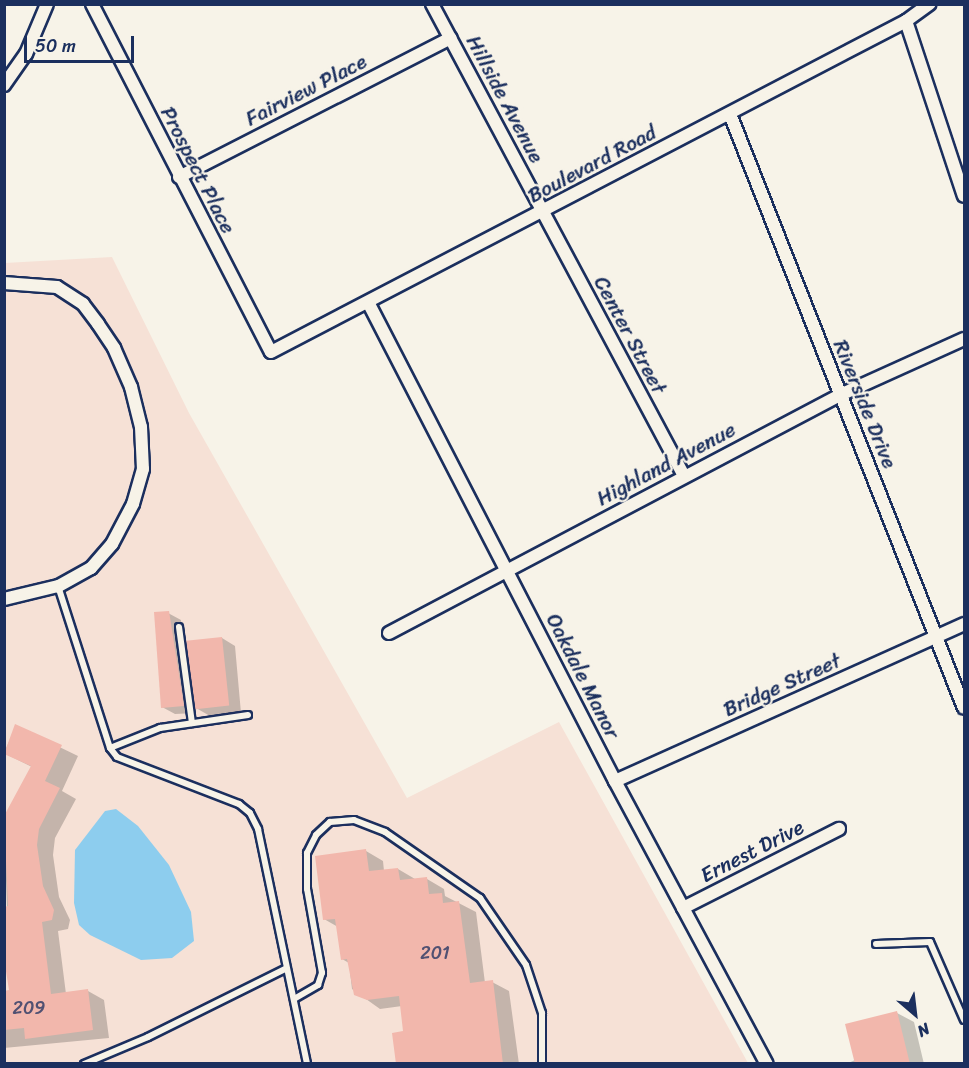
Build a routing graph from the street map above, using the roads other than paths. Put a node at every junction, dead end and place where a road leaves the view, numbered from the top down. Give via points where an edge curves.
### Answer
1 (47, 4) edge
2 (92, 4) edge
3 (432, 4) edge
4 (929, 4) edge
5 (906, 21) junction
6 (451, 38) junction
7 (4, 85) edge
8 (730, 114) junction
9 (179, 177) junction
10 (964, 196) edge
11 (543, 211) junction
12 (4, 283) edge
13 (369, 304) junction
14 (964, 339) edge
15 (271, 352) joint
16 (840, 395) junction
17 (684, 476) junction
18 (507, 570) junction
19 (58, 586) junction
20 (4, 599) edge
21 (964, 624) edge
22 (179, 627) dead end
23 (389, 633) dead end
24 (937, 638) junction
25 (964, 708) edge
26 (248, 715) dead end
27 (192, 723) junction
28 (110, 748) junction
29 (615, 781) junction
30 (839, 829) dead end
31 (683, 908) junction
32 (876, 944) dead end
33 (285, 969) junction
34 (294, 999) junction
35 (964, 1020) edge
36 (84, 1064) edge
37 (307, 1064) edge
38 (542, 1064) edge
39 (767, 1064) edge

1 - 7 street via 26,54
2 - 9 street, Prospect Place
3 - 6 street, Hillside Avenue
4 - 5 street, Boulevard Road
5 - 8 street, Boulevard Road
5 - 10 street
6 - 9 street, Fairview Place
6 - 11 street, Hillside Avenue
8 - 11 street, Boulevard Road
8 - 16 street, Riverside Drive
9 - 15 street, Prospect Place
11 - 13 street, Boulevard Road
11 - 17 street, Center Street
12 - 19 street via 57,287 83,304 114,348 131,387 141,427 142,469 134,504 112,544 91,568
13 - 15 street, Boulevard Road
13 - 18 street, Oakdale Manor
14 - 16 street, Highland Avenue
16 - 17 street, Highland Avenue
16 - 24 street, Riverside Drive
17 - 18 street, Highland Avenue
18 - 23 street, Highland Avenue
18 - 29 street, Oakdale Manor
19 - 20 street
19 - 28 lane
21 - 24 street, Bridge Street
22 - 27 lane
24 - 25 street, Riverside Drive
24 - 29 street, Bridge Street
26 - 27 lane
27 - 28 lane via 160,728
28 - 33 lane via 117,758 239,804 250,813 258,829
29 - 31 street, Oakdale Manor
30 - 31 street, Ernest Drive
31 - 39 street, Oakdale Manor
32 - 35 lane via 930,942
33 - 34 lane
33 - 36 lane
34 - 37 lane
34 - 38 lane via 318,985 322,973 307,889 307,853 316,835 330,822 354,820 385,832 480,898 526,965 542,1013

